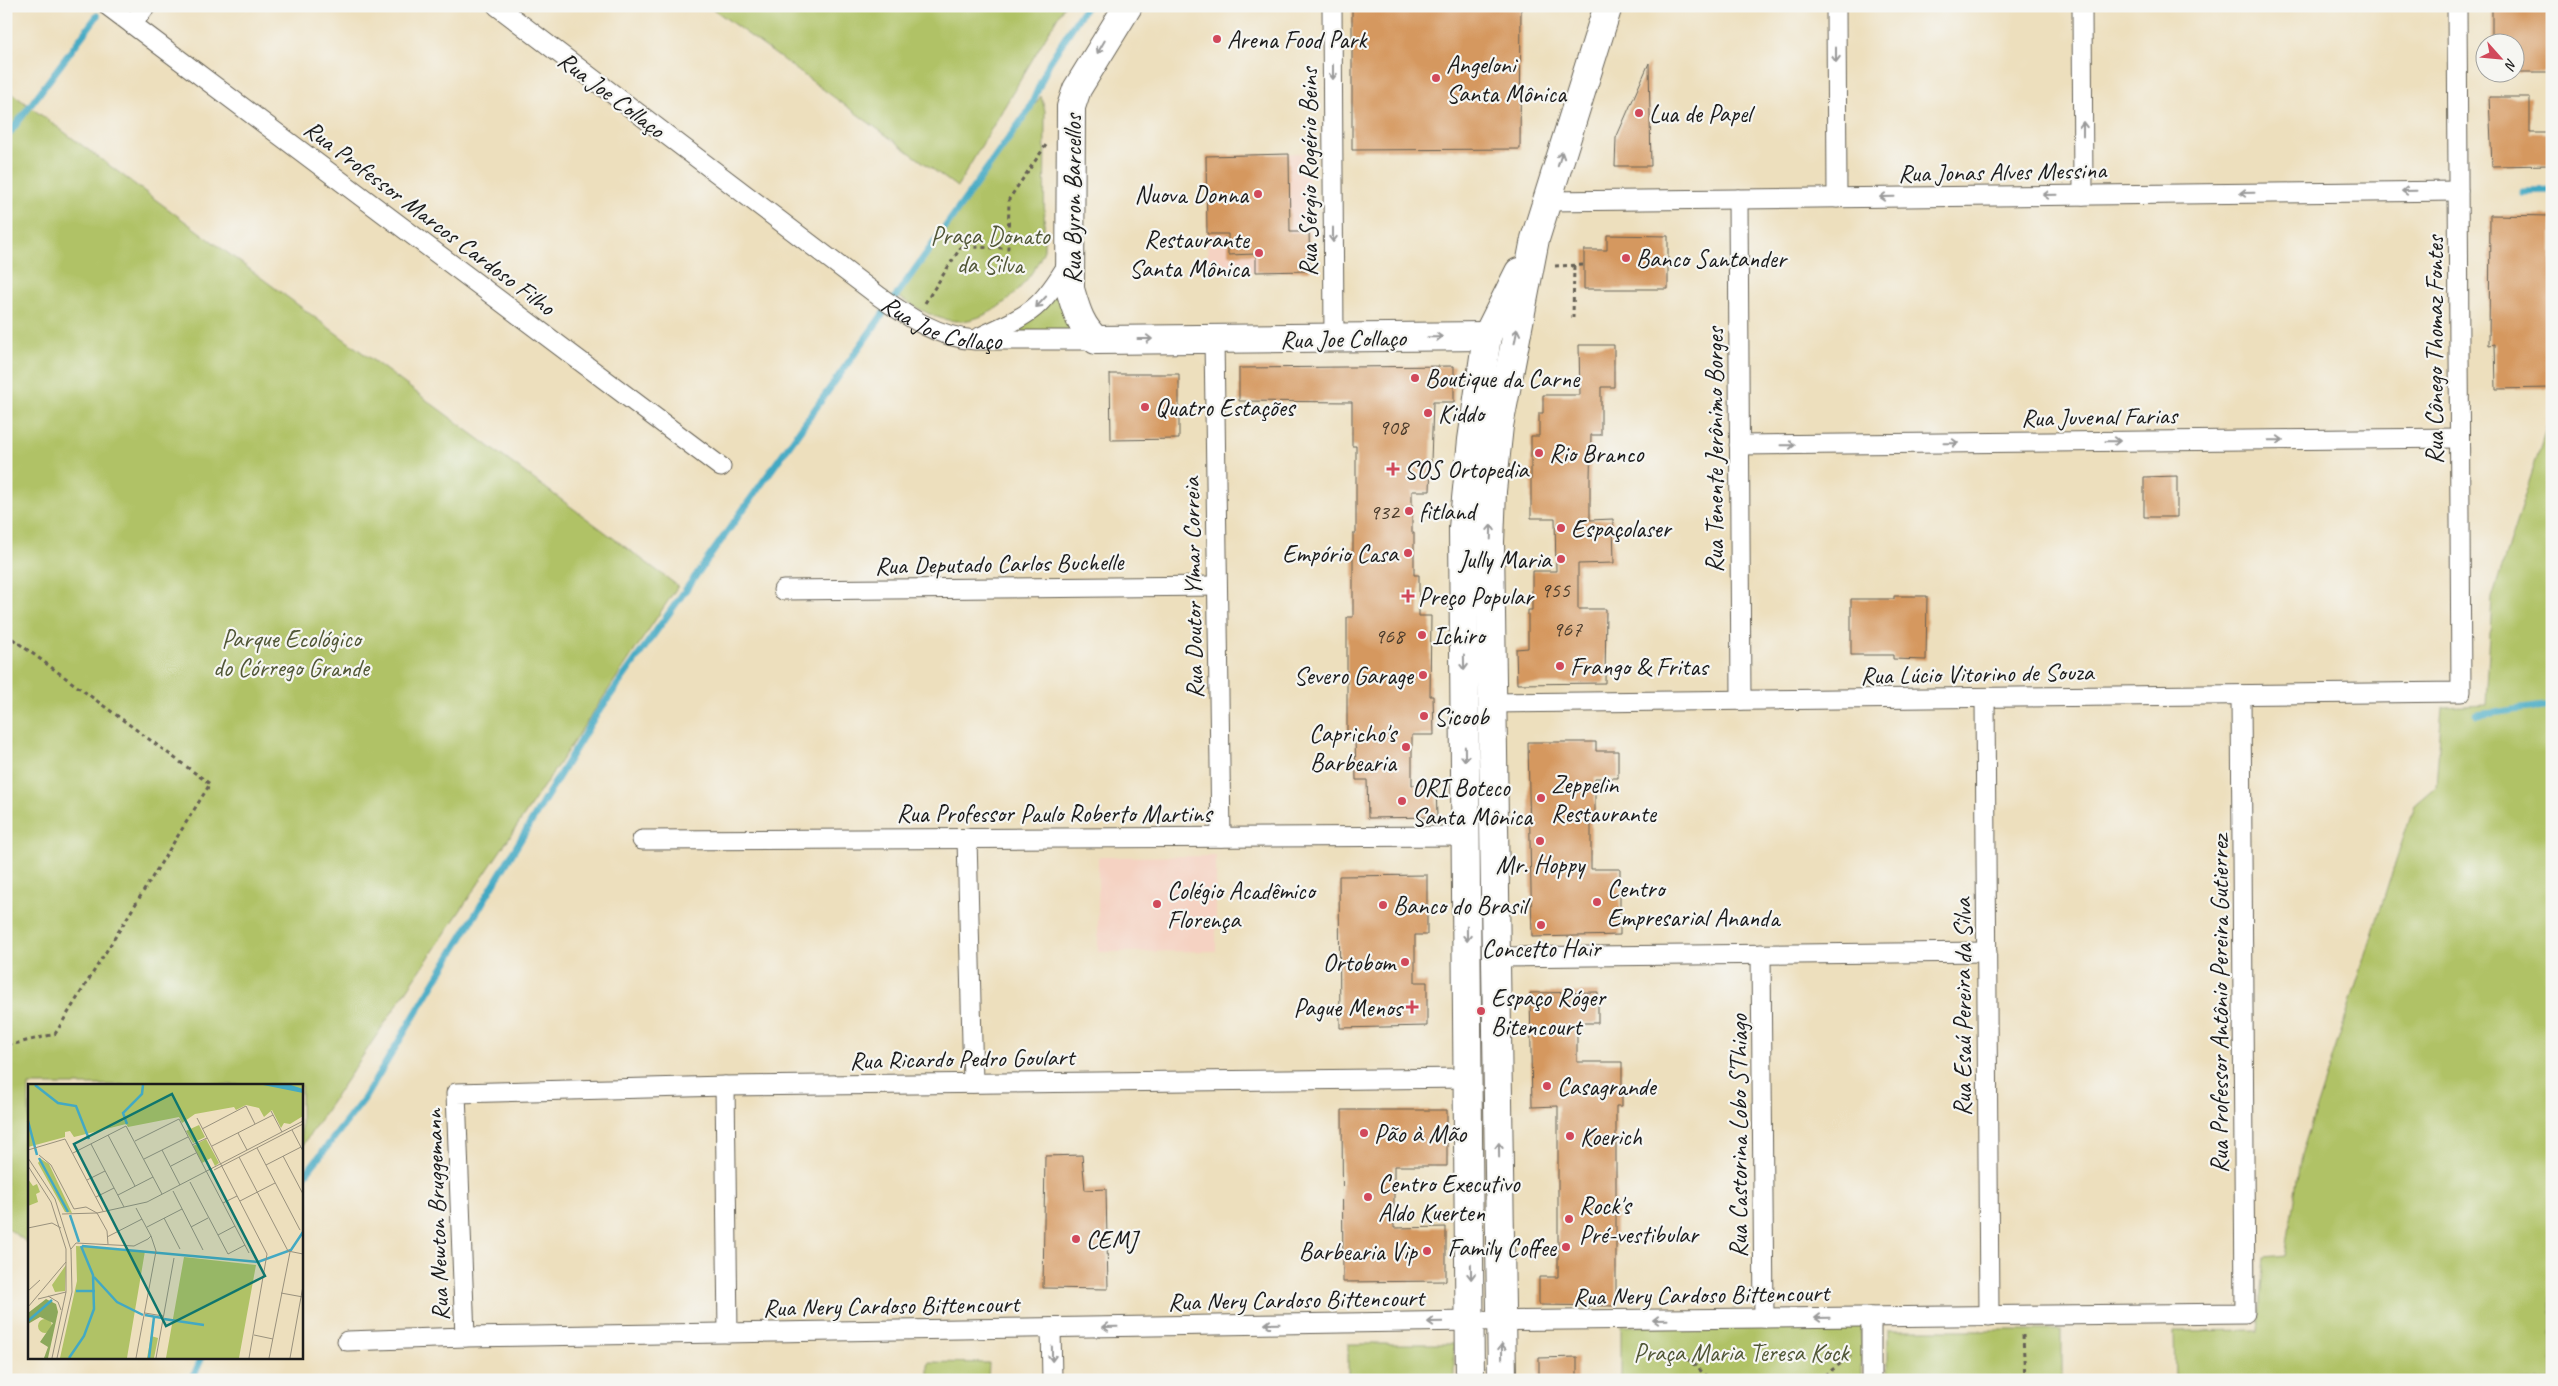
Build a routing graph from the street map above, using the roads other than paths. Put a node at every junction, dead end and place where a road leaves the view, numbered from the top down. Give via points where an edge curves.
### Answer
1 (108, 6) edge
2 (146, 6) edge
3 (497, 6) edge
4 (1128, 6) edge
5 (1332, 6) edge
6 (1608, 6) edge
7 (1836, 6) edge
8 (2082, 6) edge
9 (2457, 6) edge
10 (132, 24) junction
11 (2458, 191) junction
12 (2083, 195) junction
13 (1738, 198) junction
14 (1837, 198) junction
15 (1547, 201) junction
16 (1535, 239) junction
17 (1069, 262) junction
18 (1487, 336) junction
19 (1334, 338) junction
20 (1214, 339) junction
21 (975, 340) junction
22 (1096, 340) junction
23 (2460, 438) junction
24 (1739, 445) junction
25 (721, 467) dead end
26 (1216, 586) junction
27 (783, 590) dead end
28 (2461, 692) joint
29 (2241, 695) junction
30 (1985, 698) junction
31 (1741, 700) junction
32 (1492, 703) junction
33 (1466, 836) junction
34 (1221, 837) junction
35 (967, 838) junction
36 (642, 840) dead end
37 (1987, 952) junction
38 (1761, 954) junction
39 (1496, 957) junction
40 (1468, 1078) junction
41 (973, 1083) junction
42 (725, 1086) junction
43 (456, 1093) joint
44 (2245, 1314) joint
45 (1989, 1316) junction
46 (1871, 1317) junction
47 (1764, 1318) junction
48 (1471, 1321) junction
49 (1501, 1321) junction
50 (1051, 1328) junction
51 (728, 1332) junction
52 (465, 1336) junction
53 (348, 1341) dead end
54 (1052, 1380) edge
55 (1470, 1380) edge
56 (1502, 1380) edge
57 (1871, 1380) edge

1 - 10 street, Rua Professor Marcos Cardoso Filho
2 - 10 street
3 - 21 street, Rua Joe Collaço via 908,317 942,334
4 -> 17 main road, Rua Byron Barcellos via 1077,90 1071,107
5 -> 19 street, Rua Sérgio Rogério Beins
15 -> 6 main road
7 -> 14 street
12 -> 8 street
9 - 11 street, Rua Cônego Thomaz Fontes
10 - 25 street, Rua Professor Marcos Cardoso Filho
11 -> 12 street, Rua Jonas Alves Messina
11 - 23 street, Rua Cônego Thomaz Fontes
12 -> 14 street, Rua Jonas Alves Messina
13 - 14 street, Rua Jonas Alves Messina
13 - 15 street, Rua Jonas Alves Messina
13 - 24 street, Rua Tenente Jerônimo Borges
15 - 16 main road
16 - 18 main road
32 -> 16 main road via 1492,491 1499,426
17 -> 21 street via 1038,306 1027,315
17 - 22 main road, Rua Byron Barcellos via 1070,289 1077,314 1085,330
19 -> 18 main road, Rua Joe Collaço
18 -> 33 main road via 1472,440 1464,528
19 - 20 main road, Rua Joe Collaço
22 -> 20 main road, Rua Joe Collaço
20 - 26 street, Rua Doutor Ylmar Correia
21 - 22 street, Rua Joe Collaço
24 -> 23 street, Rua Juvenal Farias
23 - 28 street, Rua Cônego Thomaz Fontes
24 - 31 street, Rua Tenente Jerônimo Borges
26 - 27 street, Rua Deputado Carlos Buchelle
26 - 34 street, Rua Doutor Ylmar Correia
28 - 29 street, Rua Lúcio Vitorino de Souza
29 - 30 street, Rua Lúcio Vitorino de Souza
29 - 44 street, Rua Professor Antônio Pereira Gutierrez
30 - 31 street, Rua Lúcio Vitorino de Souza
30 - 37 street, Rua Esaú Pereira da Silva
31 - 32 street, Rua Lúcio Vitorino de Souza
32 - 39 main road
33 - 34 street, Rua Professor Paulo Roberto Martins
33 -> 40 main road
34 - 35 street, Rua Professor Paulo Roberto Martins
35 - 36 street, Rua Professor Paulo Roberto Martins
35 - 41 street
37 - 38 street
37 - 45 street, Rua Esaú Pereira da Silva
38 - 39 street
38 - 47 street, Rua Castorina Lobo S'Thiago
49 -> 39 main road
40 - 41 street, Rua Ricardo Pedro Goulart
40 -> 48 main road
41 - 42 street, Rua Ricardo Pedro Goulart
42 - 43 street, Rua Ricardo Pedro Goulart
42 - 51 street
43 - 52 street, Rua Newton Bruggemann
44 - 45 street, Rua Nery Cardoso Bittencourt
45 - 46 street, Rua Nery Cardoso Bittencourt
46 -> 47 street, Rua Nery Cardoso Bittencourt
46 - 57 street
47 -> 49 street, Rua Nery Cardoso Bittencourt
48 - 49 street, Rua Nery Cardoso Bittencourt
48 -> 50 street, Rua Nery Cardoso Bittencourt
48 - 55 main road
56 -> 49 main road
50 - 51 street, Rua Nery Cardoso Bittencourt
50 -> 54 street
51 - 52 street, Rua Nery Cardoso Bittencourt
52 - 53 street, Rua Nery Cardoso Bittencourt

